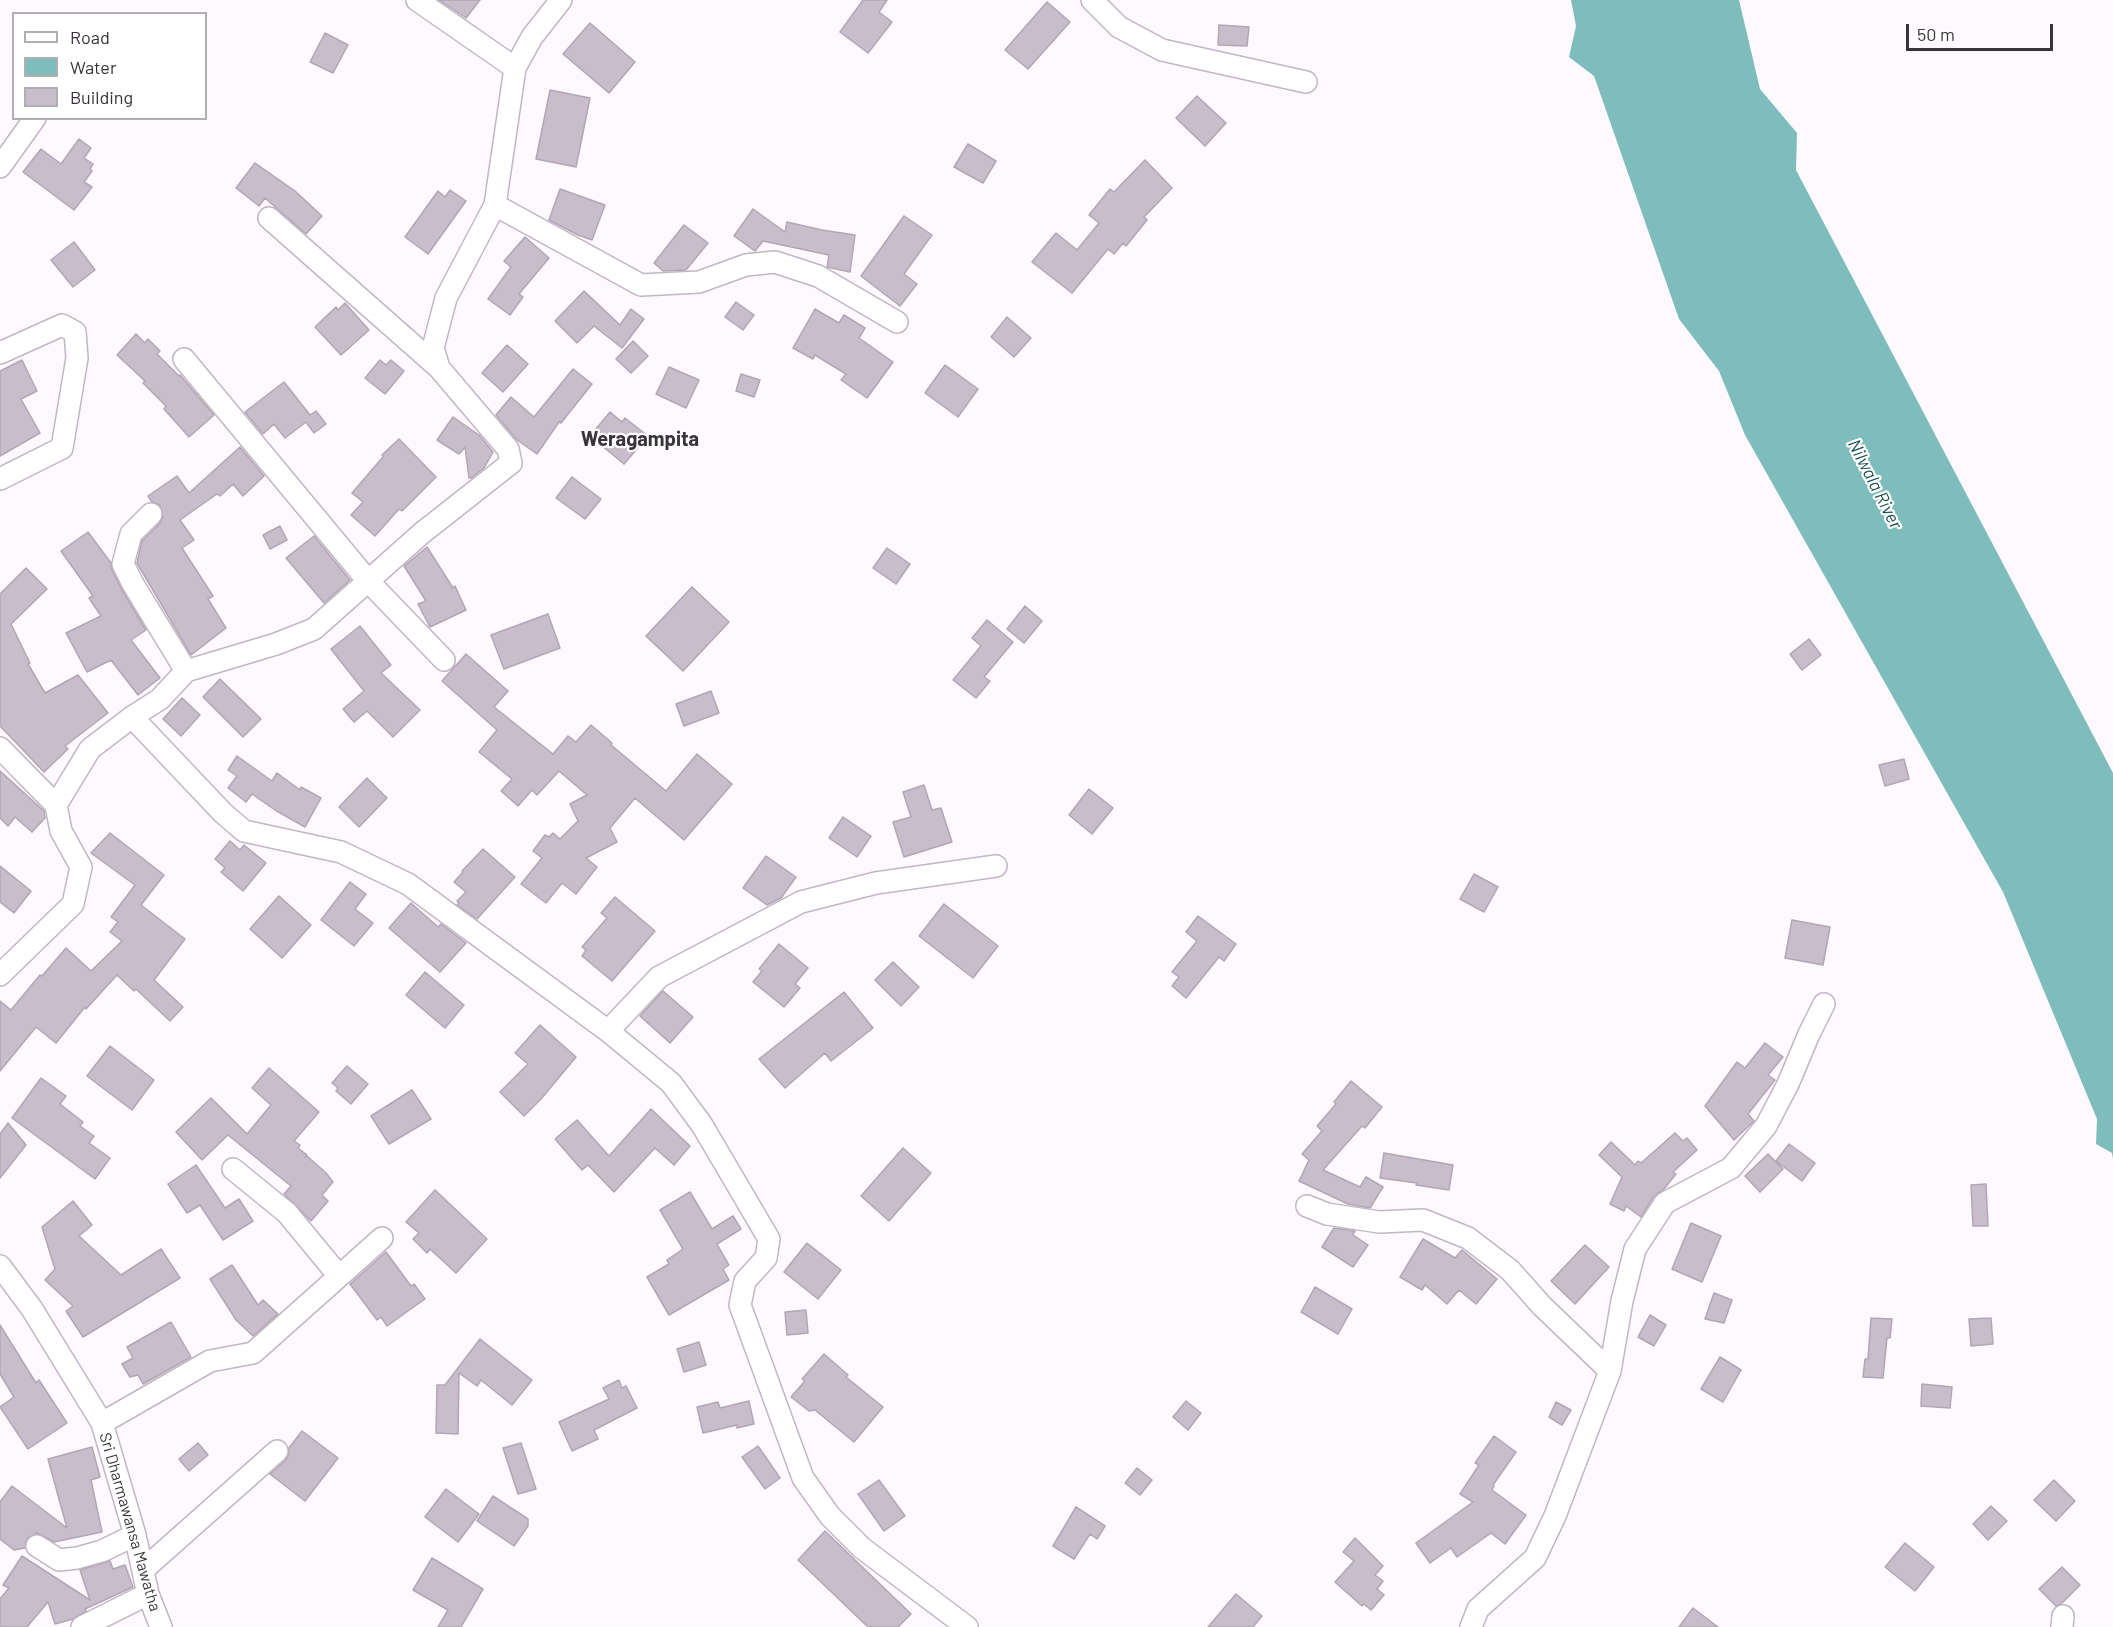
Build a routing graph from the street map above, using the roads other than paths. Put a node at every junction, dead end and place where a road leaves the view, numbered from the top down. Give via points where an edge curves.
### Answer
1 (417, 0) edge
2 (561, 0) edge
3 (1092, 0) edge
4 (515, 68) junction
5 (1306, 82) dead end
6 (34, 120) edge
7 (0, 167) edge
8 (495, 205) junction
9 (269, 218) dead end
10 (897, 322) dead end
11 (0, 353) edge
12 (184, 359) dead end
13 (439, 368) junction
14 (0, 479) edge
15 (151, 514) dead end
16 (369, 582) junction
17 (444, 660) dead end
18 (186, 671) junction
19 (132, 717) junction
20 (0, 748) edge
21 (56, 805) junction
22 (996, 866) dead end
23 (0, 975) edge
24 (1824, 1004) dead end
25 (608, 1031) junction
26 (233, 1168) dead end
27 (1306, 1206) dead end
28 (382, 1238) dead end
29 (0, 1266) edge
30 (339, 1276) junction
31 (1610, 1371) junction
32 (102, 1422) junction
33 (276, 1451) dead end
34 (135, 1535) junction
35 (37, 1546) dead end
36 (143, 1570) junction
37 (148, 1594) junction
38 (82, 1627) edge
39 (161, 1627) edge
40 (967, 1627) edge
41 (1471, 1627) edge

1 - 4 street
2 - 4 street via 532,37
3 - 5 street via 1119,27 1162,51
4 - 8 street
6 - 7 street
8 - 10 street via 641,285 699,282 746,265 775,262 818,276
8 - 13 street via 446,298 434,348
9 - 13 street
11 - 14 street via 62,325 75,332 77,358 62,448
12 - 16 street
13 - 16 street via 508,449 511,463 422,533
15 - 18 street via 131,534 123,564
16 - 17 street
16 - 18 street via 314,629
18 - 19 street via 160,699
19 - 21 street via 90,749
19 - 25 street via 244,831 341,852 408,884
20 - 21 street
21 - 23 street via 61,831 81,867 73,904
22 - 25 street via 876,883 801,902 658,976
24 - 31 street via 1766,1126 1731,1168 1665,1203 1635,1249
25 - 40 street via 671,1083 702,1125 768,1239 766,1258 745,1281 740,1305 802,1478 830,1516 862,1548
26 - 30 street via 287,1214
27 - 31 street via 1327,1214 1379,1222 1423,1220 1468,1238 1510,1270
28 - 30 street
29 - 32 street, Sri Dharmawansa Mawatha via 32,1309
30 - 32 street via 253,1353 210,1361
31 - 41 street via 1535,1558 1478,1609
32 - 34 street, Sri Dharmawansa Mawatha
33 - 36 street
34 - 35 street via 77,1558 59,1560
34 - 36 street, Sri Dharmawansa Mawatha
36 - 37 street, Sri Dharmawansa Mawatha
37 - 38 street
37 - 39 street, Sri Dharmawansa Mawatha

